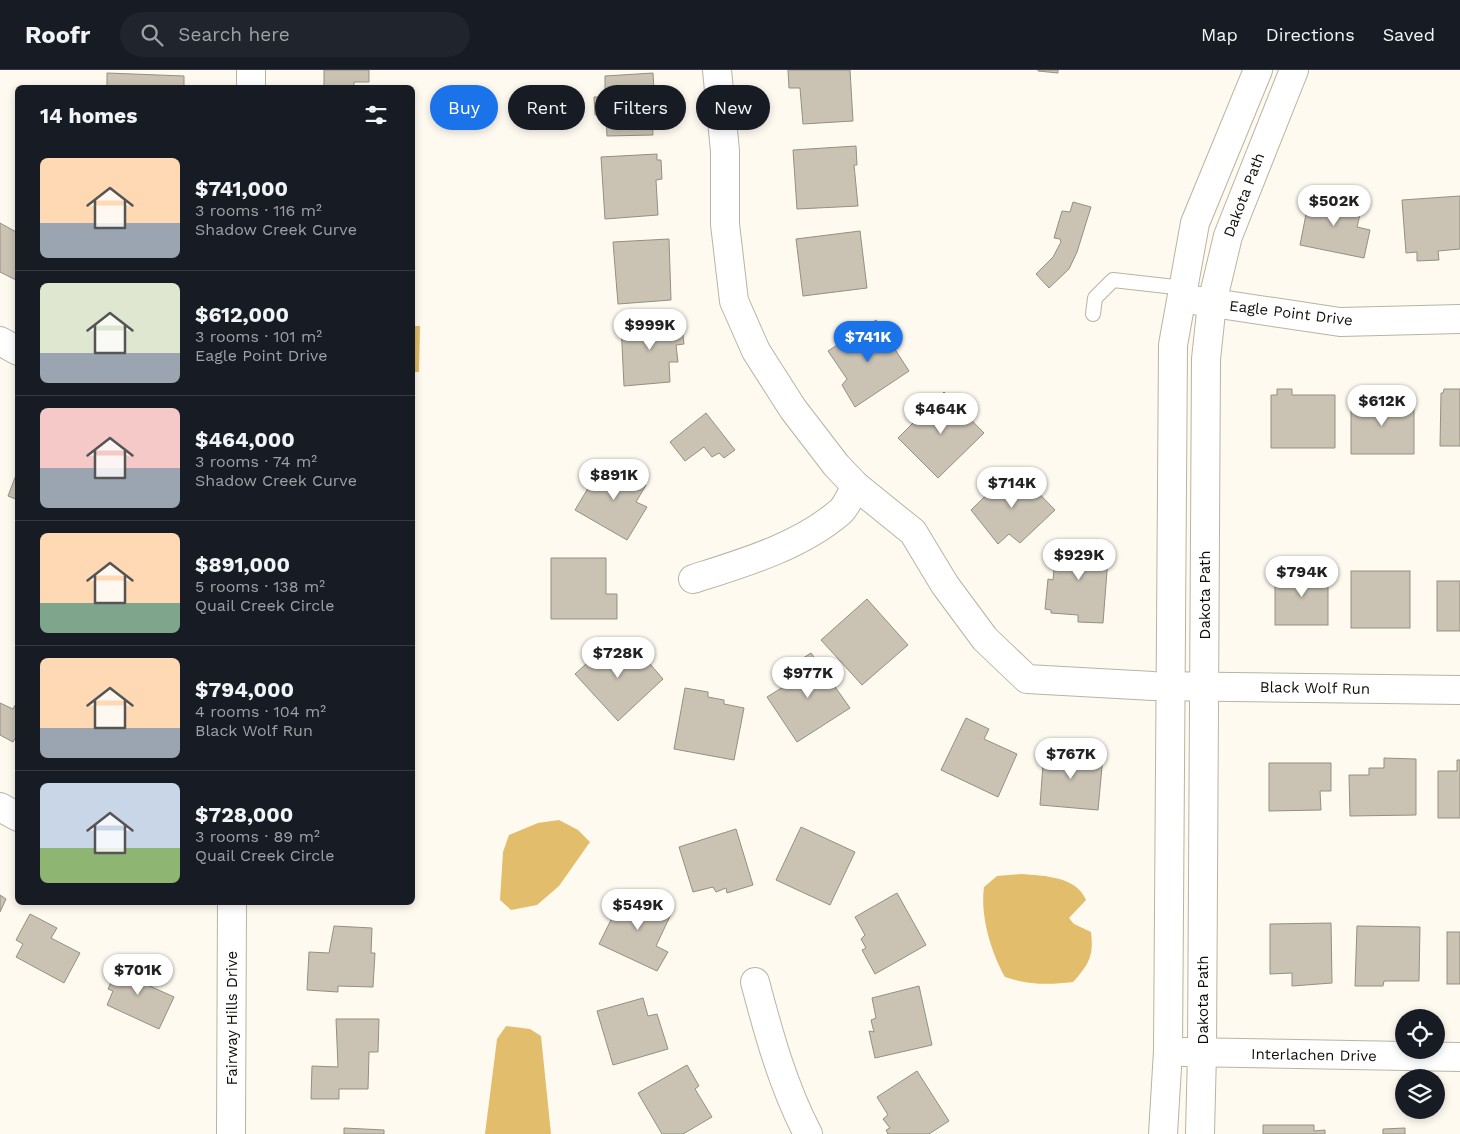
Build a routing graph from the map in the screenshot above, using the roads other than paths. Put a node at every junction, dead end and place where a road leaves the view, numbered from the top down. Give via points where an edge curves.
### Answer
1 (251, 70) edge
2 (717, 70) edge
3 (1258, 70) edge
4 (1294, 70) edge
5 (251, 85) edge
6 (1183, 293) junction
7 (1212, 303) junction
8 (1093, 314) dead end
9 (1460, 319) edge
10 (0, 341) edge
11 (15, 349) edge
12 (856, 486) junction
13 (693, 579) dead end
14 (1170, 686) junction
15 (1205, 686) junction
16 (1460, 690) edge
17 (0, 807) edge
18 (15, 815) edge
19 (232, 905) edge
20 (755, 982) dead end
21 (1168, 1051) junction
22 (1202, 1052) junction
23 (1460, 1058) edge
24 (231, 1134) edge
25 (808, 1134) edge
26 (1163, 1134) edge
27 (1200, 1134) edge

1 - 5 street
2 - 12 street, Black Wolf Run via 725,152 725,224 734,301 756,351 793,409
3 - 6 street via 1195,223
4 - 7 street, Dakota Path via 1228,236
6 - 7 street, Eagle Point Drive
6 - 8 lane via 1113,280 1095,298
6 - 14 street via 1173,345
7 - 9 street, Eagle Point Drive via 1340,322
7 - 15 street, Dakota Path via 1206,359
10 - 11 street
12 - 13 street via 842,511 802,538 740,564
12 - 14 street, Black Wolf Run via 913,532 945,585 985,639 1027,679
14 - 15 street, Black Wolf Run
14 - 21 street
15 - 16 street, Black Wolf Run
15 - 22 street, Dakota Path
17 - 18 street
19 - 24 street, Fairway Hills Drive
20 - 25 street via 772,1046 793,1105
21 - 22 street, Interlachen Drive
21 - 26 street
22 - 23 street, Interlachen Drive
22 - 27 street, Dakota Path

